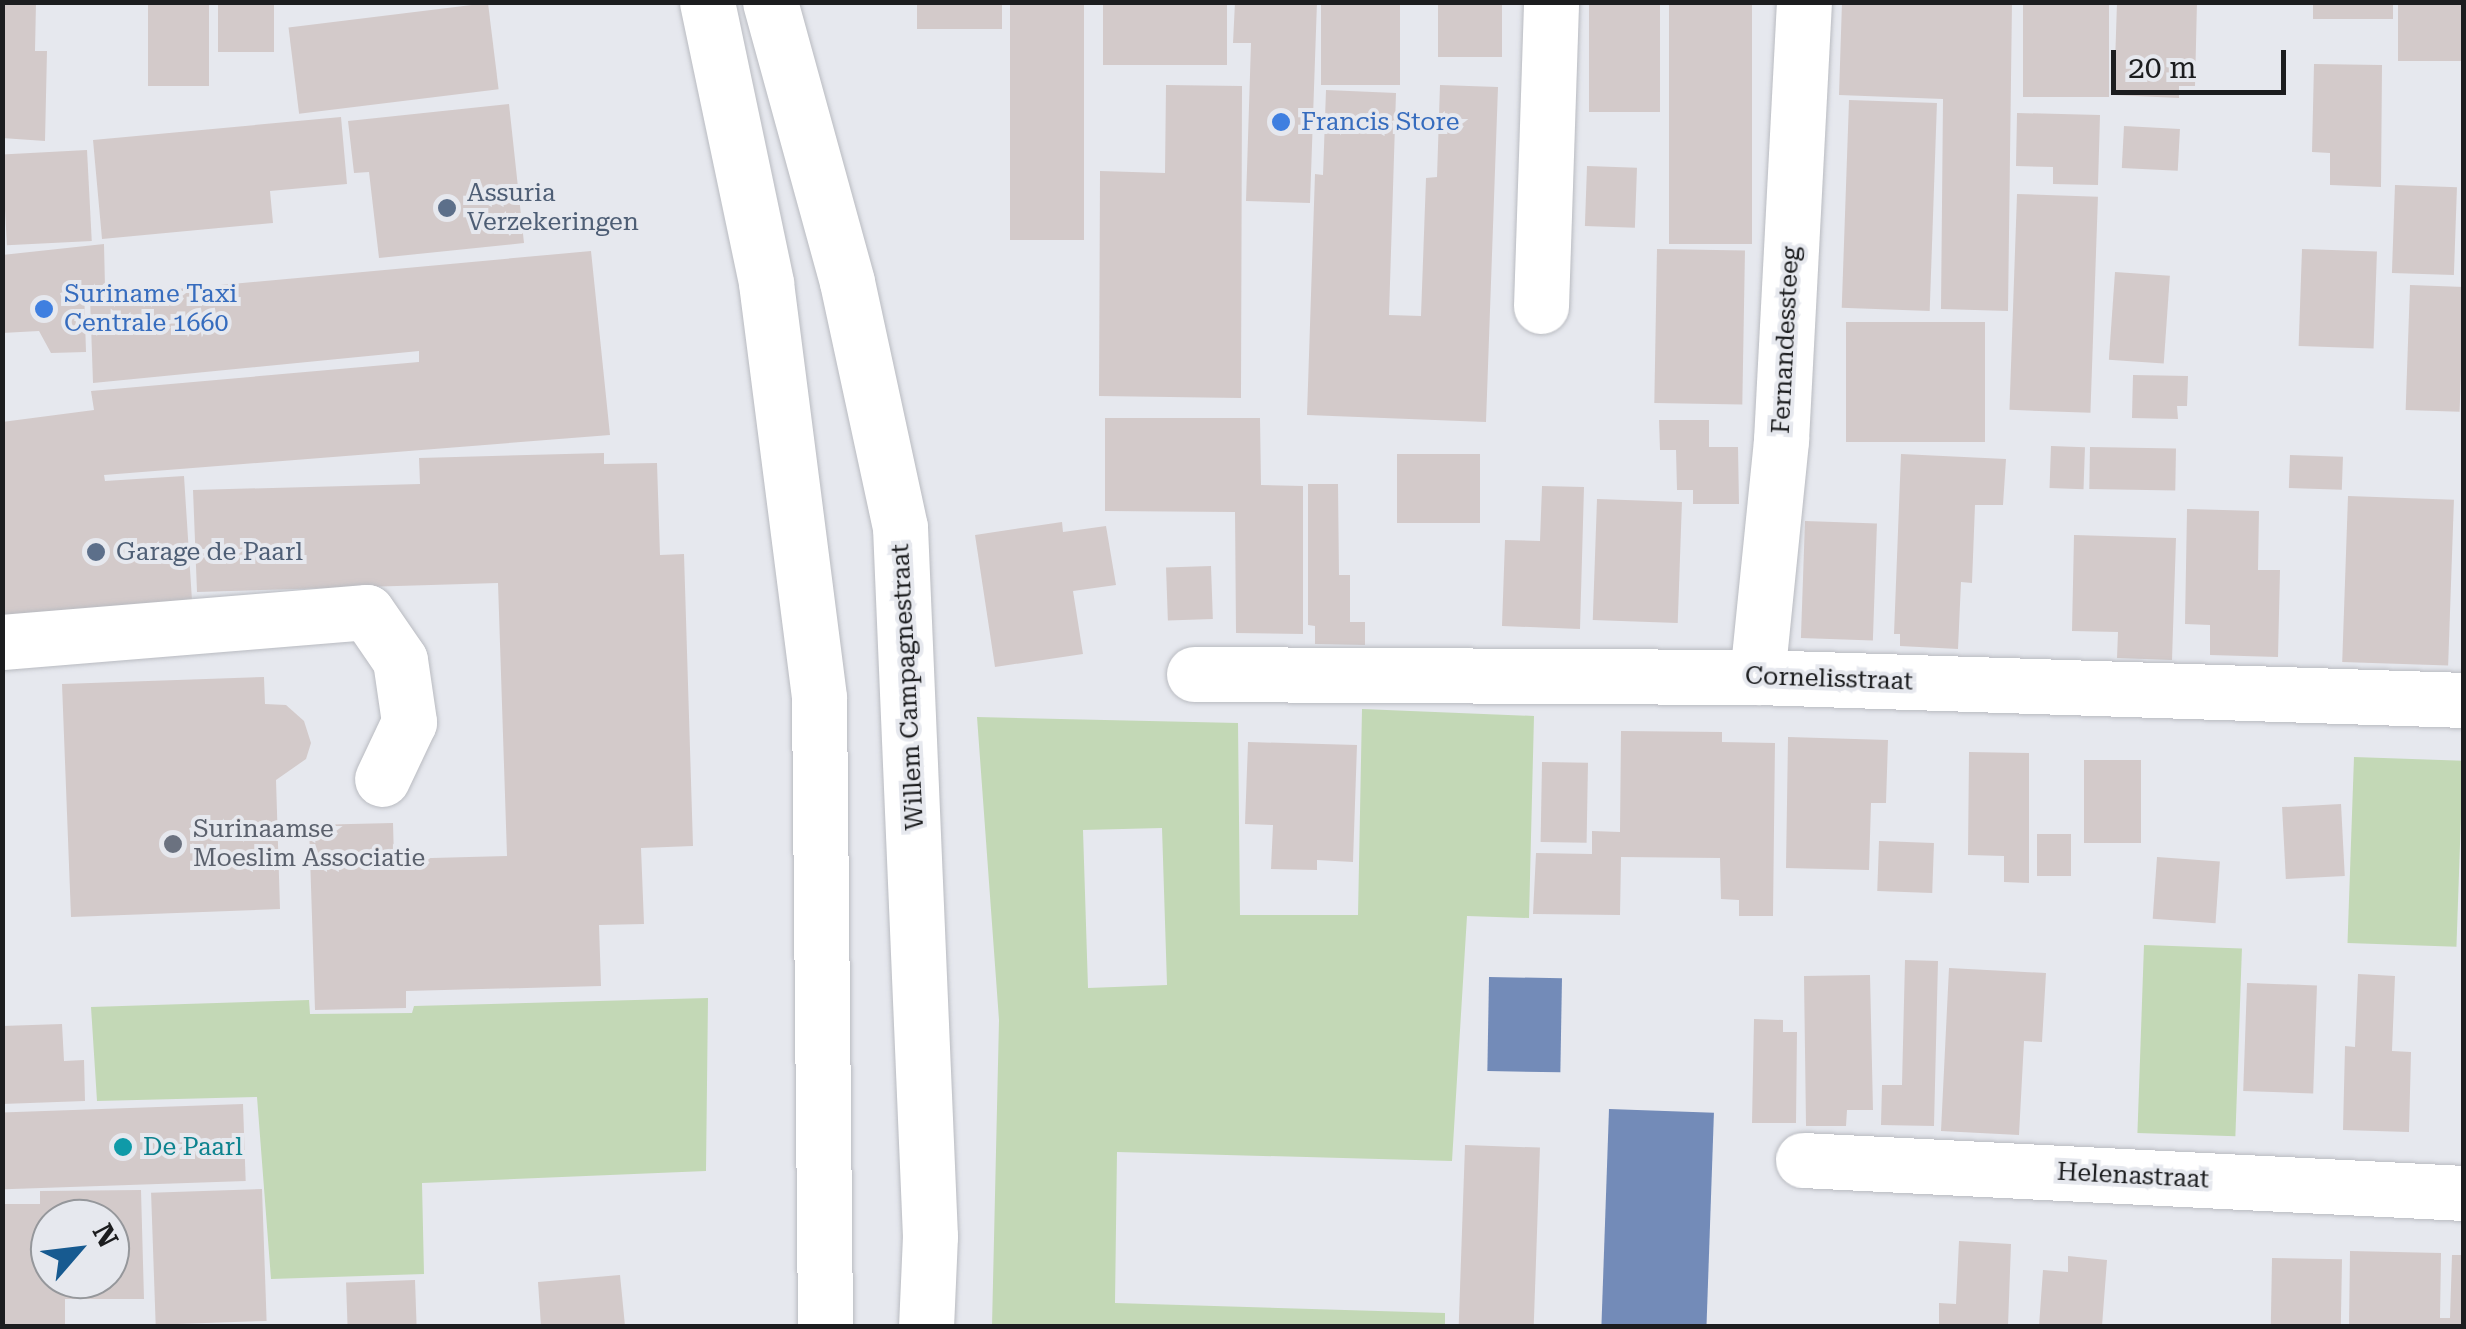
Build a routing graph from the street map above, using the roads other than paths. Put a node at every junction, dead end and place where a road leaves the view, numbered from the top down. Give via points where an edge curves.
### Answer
1 (707, 2) edge
2 (770, 2) edge
3 (1551, 2) edge
4 (1804, 2) edge
5 (1541, 306) dead end
6 (2, 642) edge
7 (1194, 674) dead end
8 (1756, 676) junction
9 (2464, 700) edge
10 (382, 779) dead end
11 (1803, 1160) dead end
12 (2464, 1193) edge
13 (825, 1326) edge
14 (926, 1326) edge

1 - 13 main road via 766,282 819,698
2 - 14 main road, Willem Campagnestraat via 847,282 904,556 930,1236
3 - 5 main road
4 - 8 main road, Fernandessteeg via 1781,440
6 - 10 main road via 368,612 400,660 409,722
7 - 8 main road, Cornelisstraat
8 - 9 main road, Cornelisstraat
11 - 12 main road, Helenastraat

